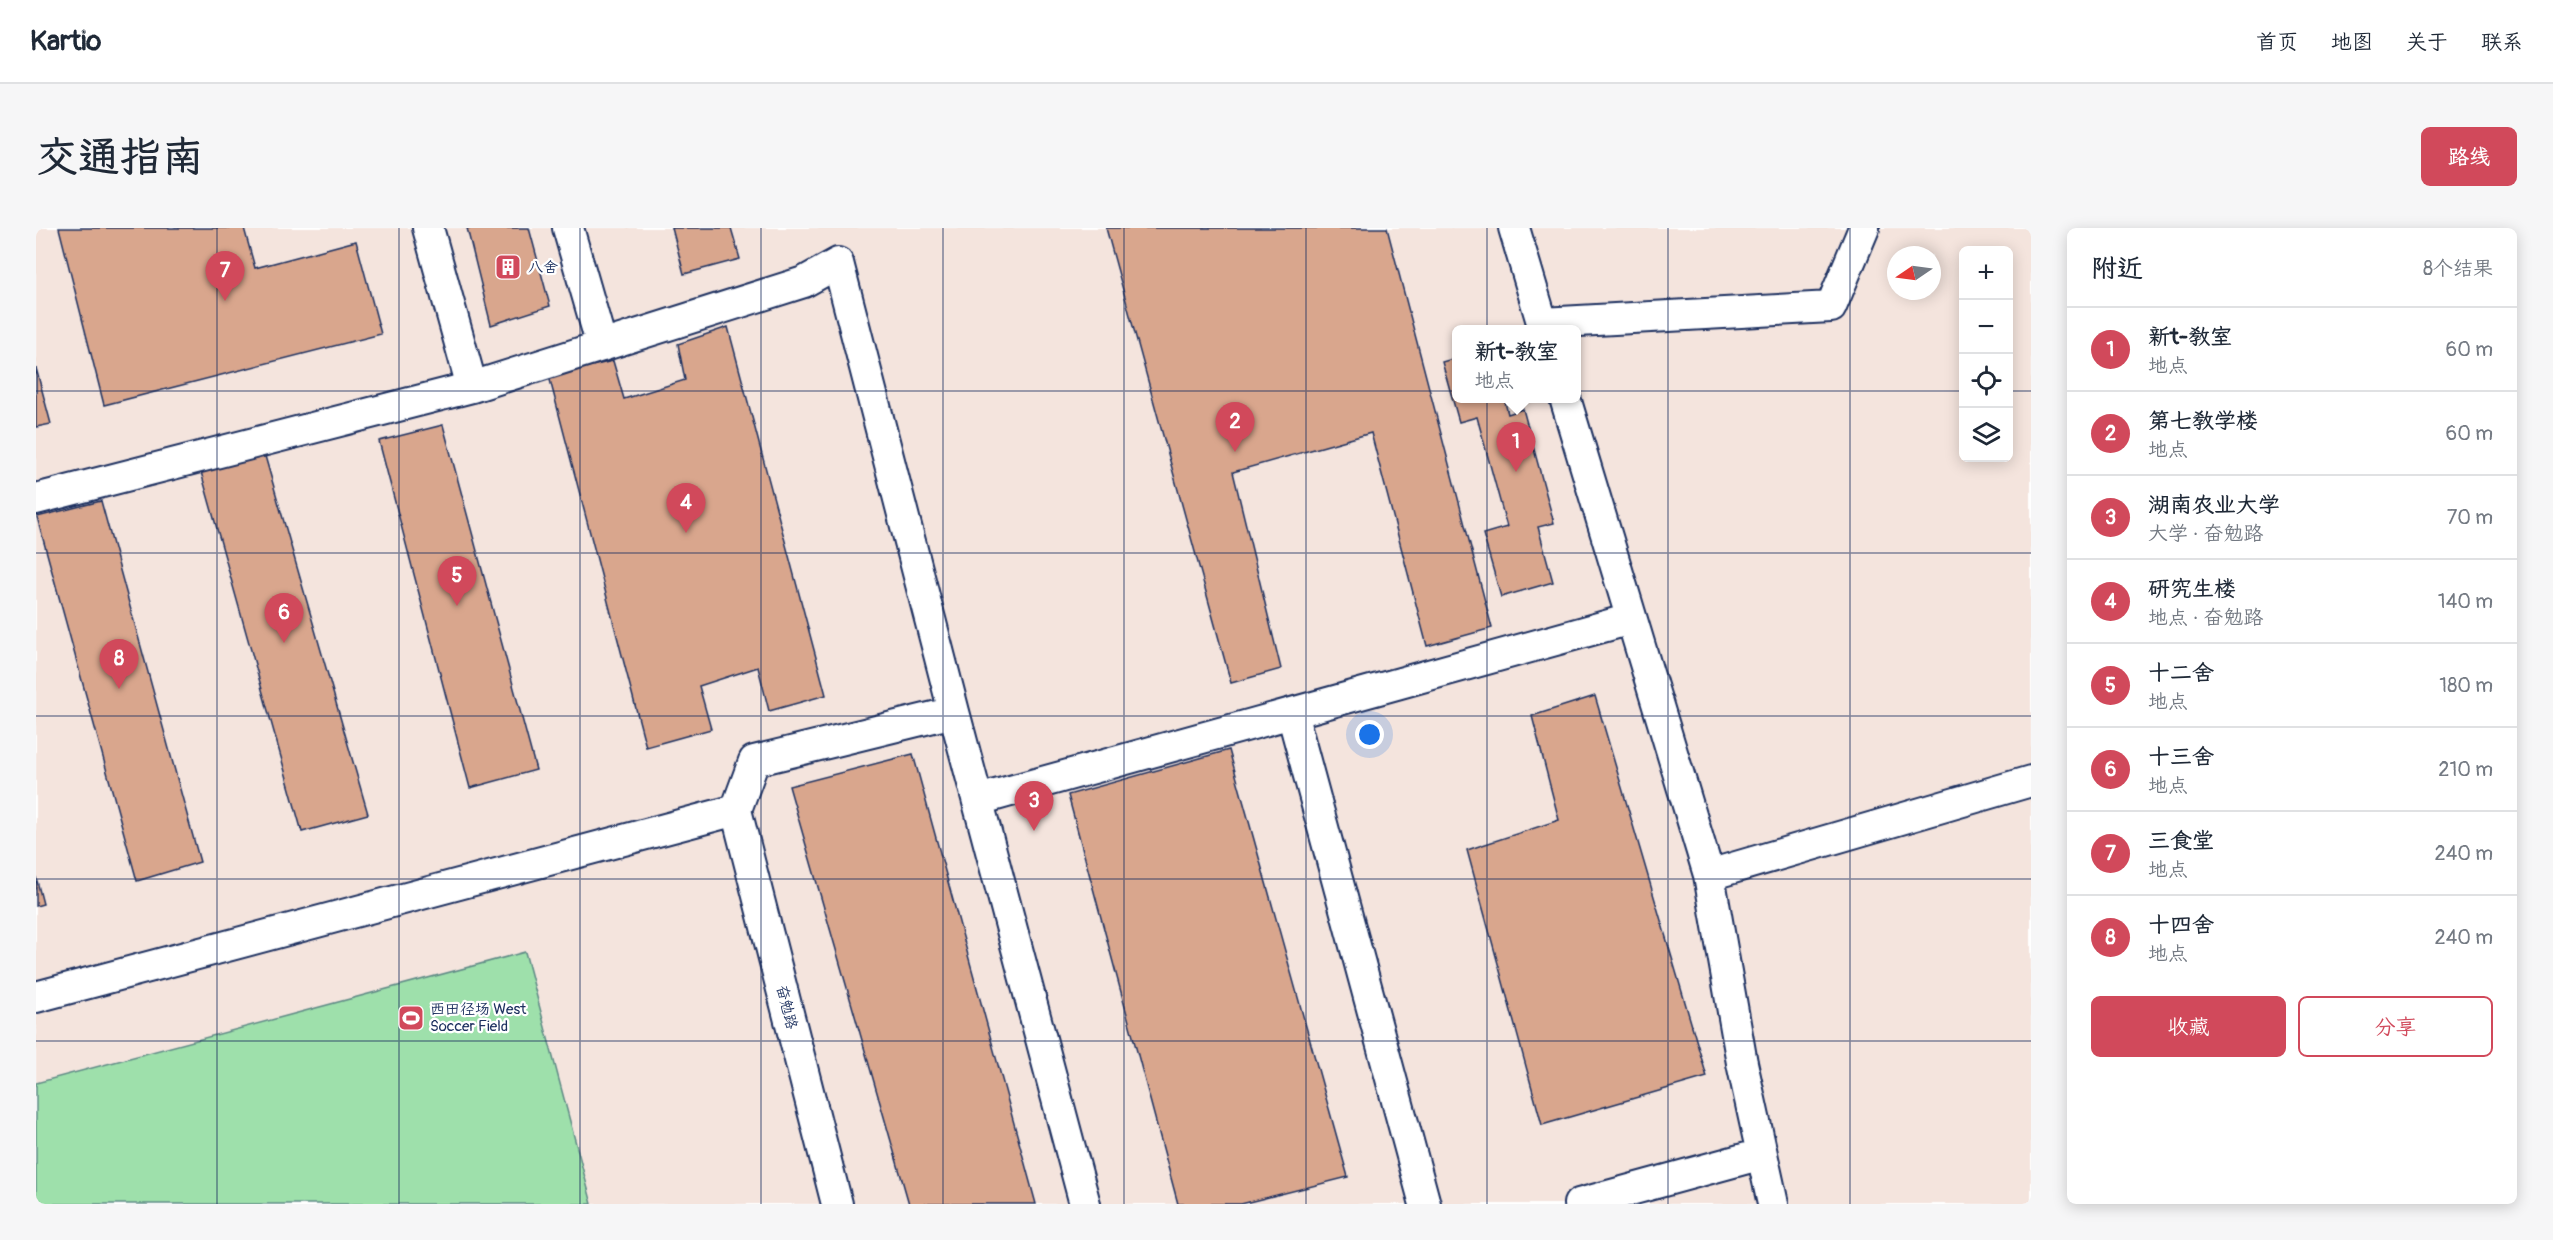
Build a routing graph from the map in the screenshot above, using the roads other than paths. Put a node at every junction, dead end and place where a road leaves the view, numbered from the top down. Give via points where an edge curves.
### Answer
1 (428, 228) edge
2 (568, 228) edge
3 (1514, 228) edge
4 (1864, 228) edge
5 (1543, 325) edge
6 (1559, 325) edge
7 (602, 346) junction
8 (472, 387) junction
9 (1565, 403) edge
10 (36, 499) edge
11 (1631, 619) junction
12 (954, 712) junction
13 (1292, 713) junction
14 (2031, 781) edge
15 (978, 800) junction
16 (736, 810) junction
17 (1709, 875) junction
18 (36, 997) edge
19 (1762, 1154) junction
20 (837, 1204) edge
21 (1085, 1204) edge
22 (1425, 1204) edge
23 (1579, 1204) edge
24 (1773, 1204) edge

1 - 8 street
2 - 7 street
3 - 5 street
4 - 6 street via 1831,308
7 - 8 street
7 - 12 street via 804,282 838,263
8 - 10 street
9 - 11 street
11 - 13 street
11 - 17 street
12 - 15 street
12 - 16 street via 754,761
13 - 15 street
13 - 22 street
14 - 17 street
15 - 21 street
16 - 18 street
16 - 20 street, 奋勉路
17 - 19 street
19 - 23 street
19 - 24 street

